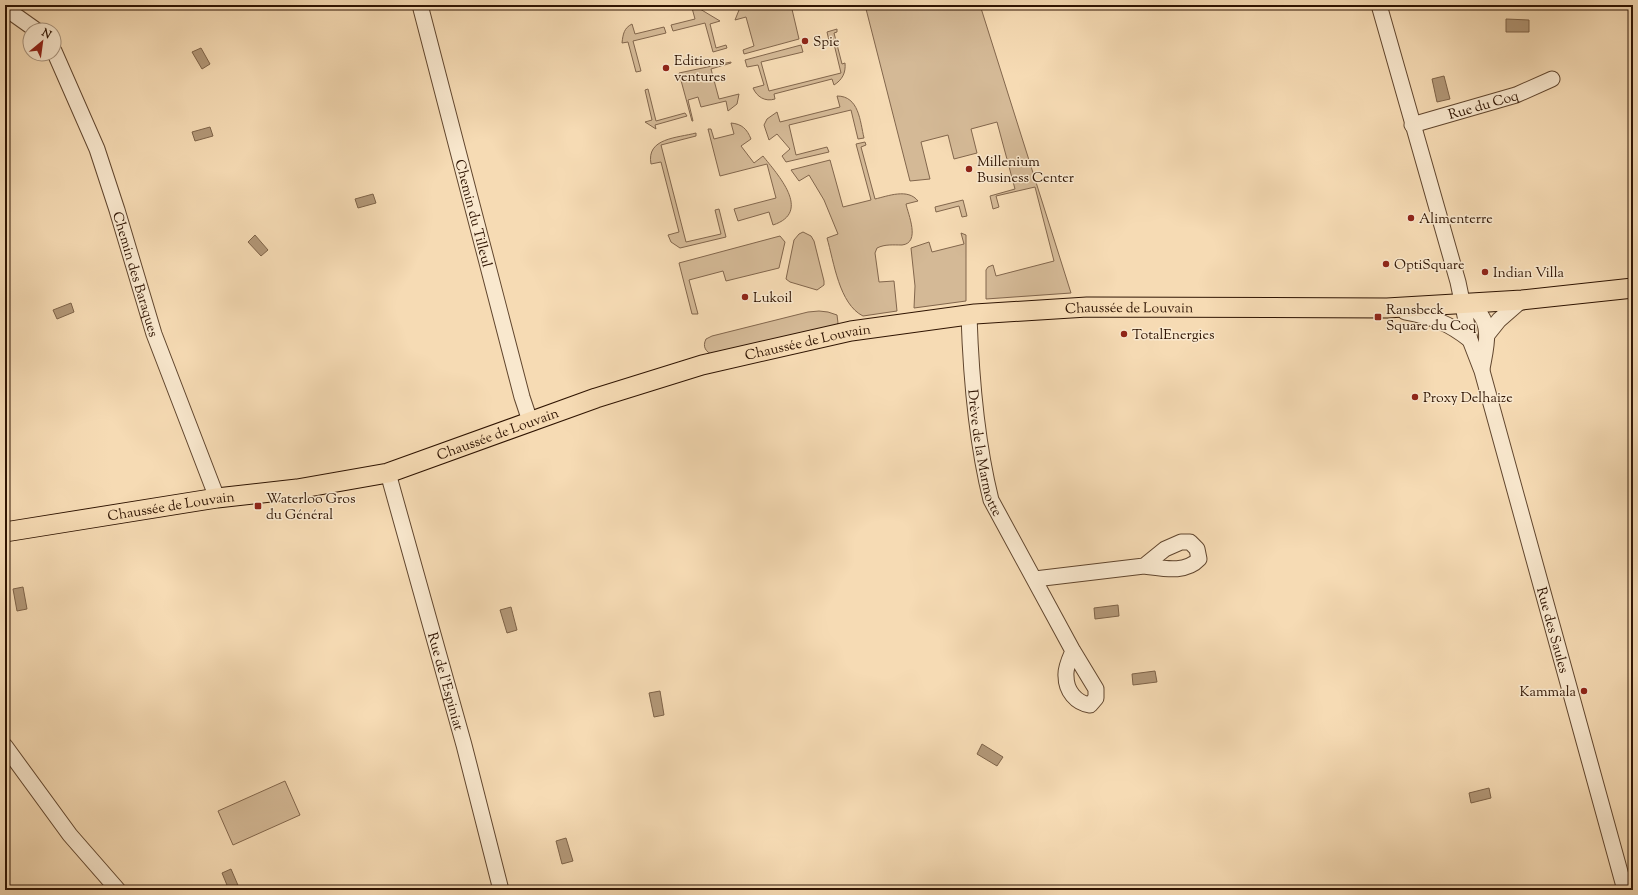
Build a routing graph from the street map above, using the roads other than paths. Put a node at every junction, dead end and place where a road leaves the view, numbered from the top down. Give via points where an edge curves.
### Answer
1 (420, 5) edge
2 (1378, 5) edge
3 (5, 8) edge
4 (25, 22) edge
5 (59, 62) edge
6 (1552, 79) dead end
7 (1412, 125) junction
8 (1633, 288) edge
9 (1522, 300) junction
10 (1463, 304) junction
11 (1387, 308) junction
12 (969, 316) junction
13 (1487, 335) junction
14 (1470, 340) junction
15 (1482, 370) junction
16 (530, 421) junction
17 (388, 473) junction
18 (217, 498) junction
19 (5, 532) edge
20 (1144, 566) dead end
21 (1035, 579) junction
22 (1073, 651) dead end
23 (5, 746) edge
24 (118, 890) edge
25 (501, 890) edge
26 (1624, 890) edge

1 - 16 street, Chemin du Tilleul
2 - 7 street
3 - 4 street
5 - 18 street, Chemin des Baraques via 97,149 154,334
6 - 7 street, Rue du Coq via 1516,95
7 - 10 street
8 - 9 main road, Chaussée de Louvain
9 - 10 main road, Chaussée de Louvain
9 - 13 street via 1499,320
10 - 11 main road, Chaussée de Louvain
10 - 13 street, Rue des Saules via 1480,313
10 - 14 street, Rue des Saules
11 - 12 main road, Chaussée de Louvain via 1087,307
11 - 14 street via 1431,317 1448,324
12 - 16 main road, Chaussée de Louvain via 851,331 794,343 702,366
12 - 21 street, Drève de la Marmotte via 970,365 986,482 1000,519
13 - 15 street, Rue des Saules
14 - 15 street, Rue des Saules
15 - 26 street, Rue des Saules
16 - 17 main road, Chaussée de Louvain
17 - 18 main road, Chaussée de Louvain via 297,489
17 - 25 street, Rue de l'Espiniat via 464,745
18 - 19 main road, Chaussée de Louvain
20 - 21 street
21 - 22 street, Drève de la Marmotte
23 - 24 street via 70,835

